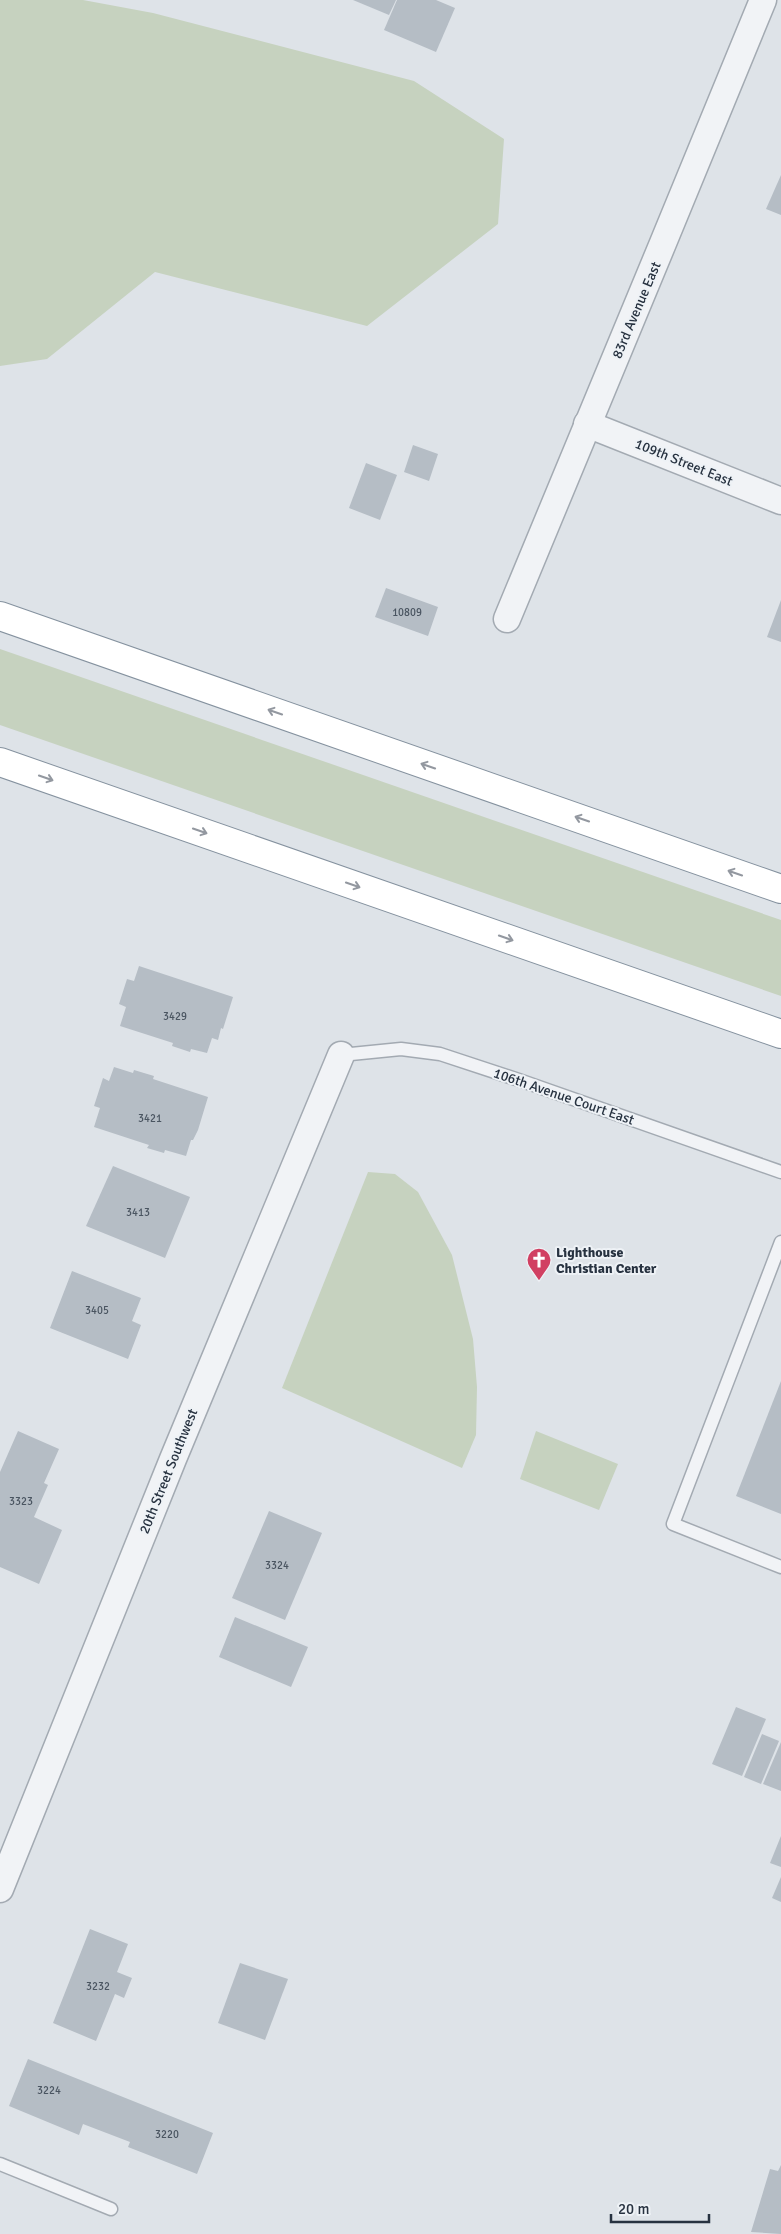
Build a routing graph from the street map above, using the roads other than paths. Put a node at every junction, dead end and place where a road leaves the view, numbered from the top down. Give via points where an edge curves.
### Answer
1 (763, 0) edge
2 (587, 424) junction
3 (781, 501) edge
4 (0, 616) edge
5 (507, 619) dead end
6 (0, 762) edge
7 (781, 889) edge
8 (781, 1034) edge
9 (341, 1055) joint
10 (781, 1172) edge
11 (781, 1242) edge
12 (781, 1566) edge
13 (0, 1889) edge
14 (0, 2164) edge
15 (112, 2208) dead end

1 - 2 street, 83rd Avenue East
2 - 3 street, 109th Street East
2 - 5 street, 83rd Avenue East
7 -> 4 highway
6 -> 8 highway
9 - 10 lane, 106th Avenue Court East via 401,1049 440,1054
9 - 13 street, 20th Street Southwest via 173,1459
11 - 12 lane via 673,1524
14 - 15 lane

